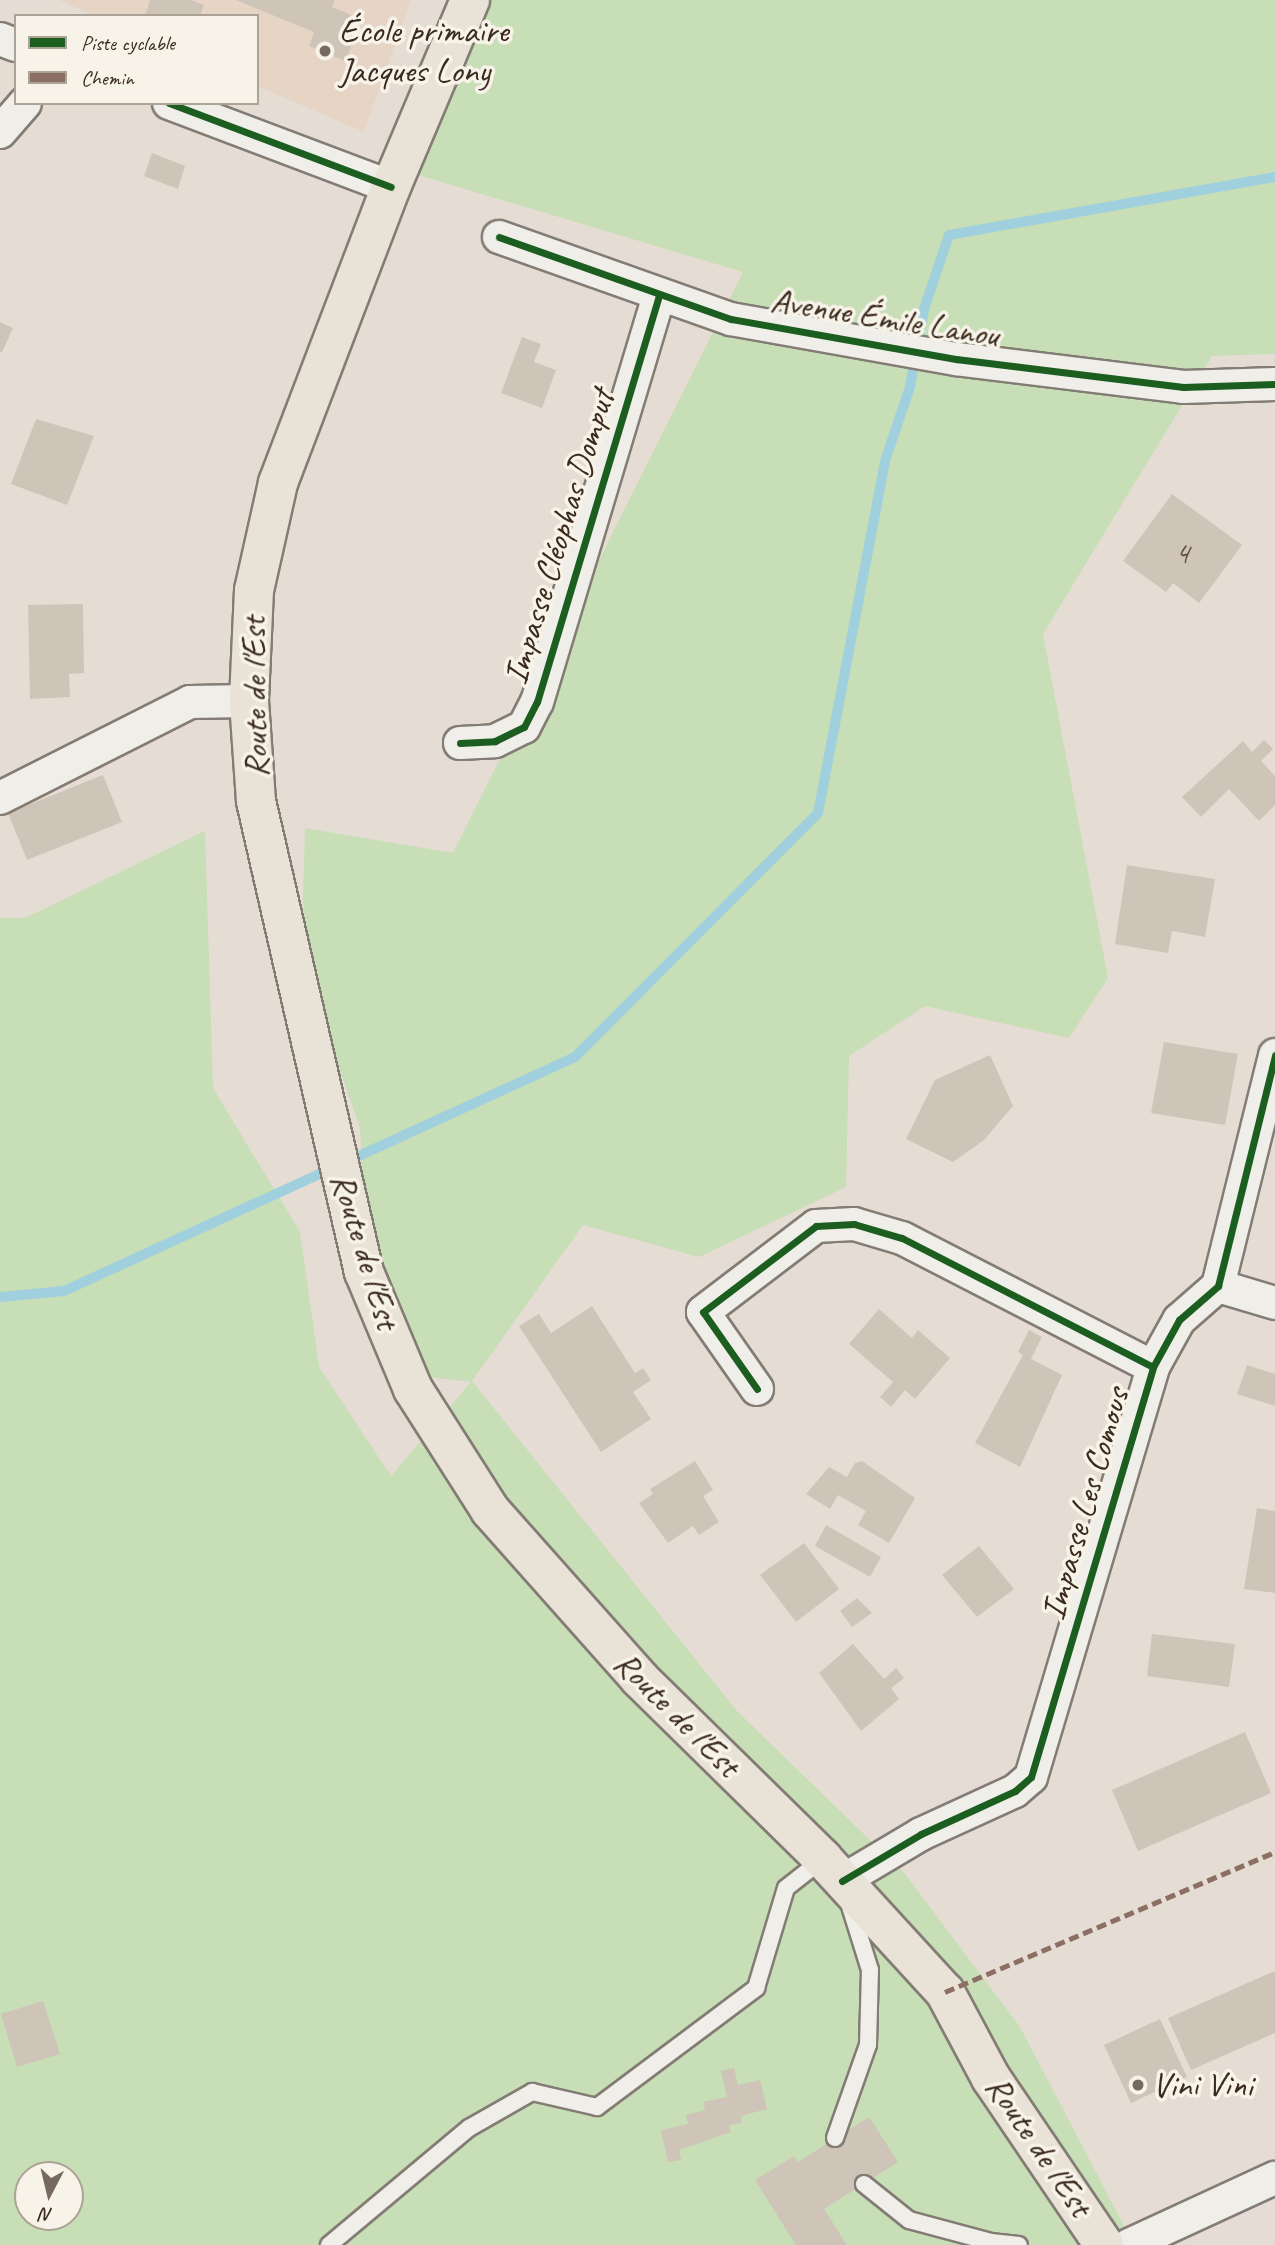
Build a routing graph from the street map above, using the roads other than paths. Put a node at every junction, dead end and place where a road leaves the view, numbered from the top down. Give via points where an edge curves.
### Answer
1 (447, 0) edge
2 (470, 0) edge
3 (433, 86) junction
4 (23, 105) edge
5 (174, 105) edge
6 (0, 132) edge
7 (391, 187) junction
8 (499, 237) dead end
9 (659, 295) junction
10 (1275, 384) edge
11 (249, 701) junction
12 (460, 743) dead end
13 (0, 798) edge
14 (1275, 1055) edge
15 (1218, 1286) junction
16 (1275, 1303) edge
17 (1153, 1367) junction
18 (757, 1389) dead end
19 (832, 1870) junction
20 (835, 2138) dead end
21 (1275, 2178) edge
22 (864, 2184) dead end
23 (329, 2245) edge
24 (1019, 2245) edge
25 (1104, 2245) edge
26 (1129, 2245) edge

1 - 3 main road, Route de l'Est
2 - 3 main road, Route de l'Est
3 - 7 main road, Route de l'Est
4 - 6 street
5 - 7 street
7 - 11 main road, Route de l'Est via 278,483 254,590
8 - 9 street, Avenue Émile Lanou
9 - 10 street, Avenue Émile Lanou via 731,319 956,359 1182,387
9 - 12 street, Impasse Cléophas Domput via 537,702 524,727 495,741
11 - 13 street via 190,702
11 - 19 main road, Route de l'Est via 259,815 325,1116 364,1272 414,1389 490,1510 639,1678
14 - 15 street
15 - 16 street
15 - 17 street, Impasse Les Comous via 1179,1320
17 - 18 street via 902,1238 854,1224 816,1226 703,1312
17 - 19 street, Impasse Les Comous via 1031,1777 1015,1791
19 - 20 lane via 870,1970 869,2033
19 - 23 lane via 786,1888 756,1988 597,2107 533,2092 469,2128
19 - 25 main road, Route de l'Est via 945,1992 991,2078
21 - 26 street
22 - 24 lane via 909,2220

